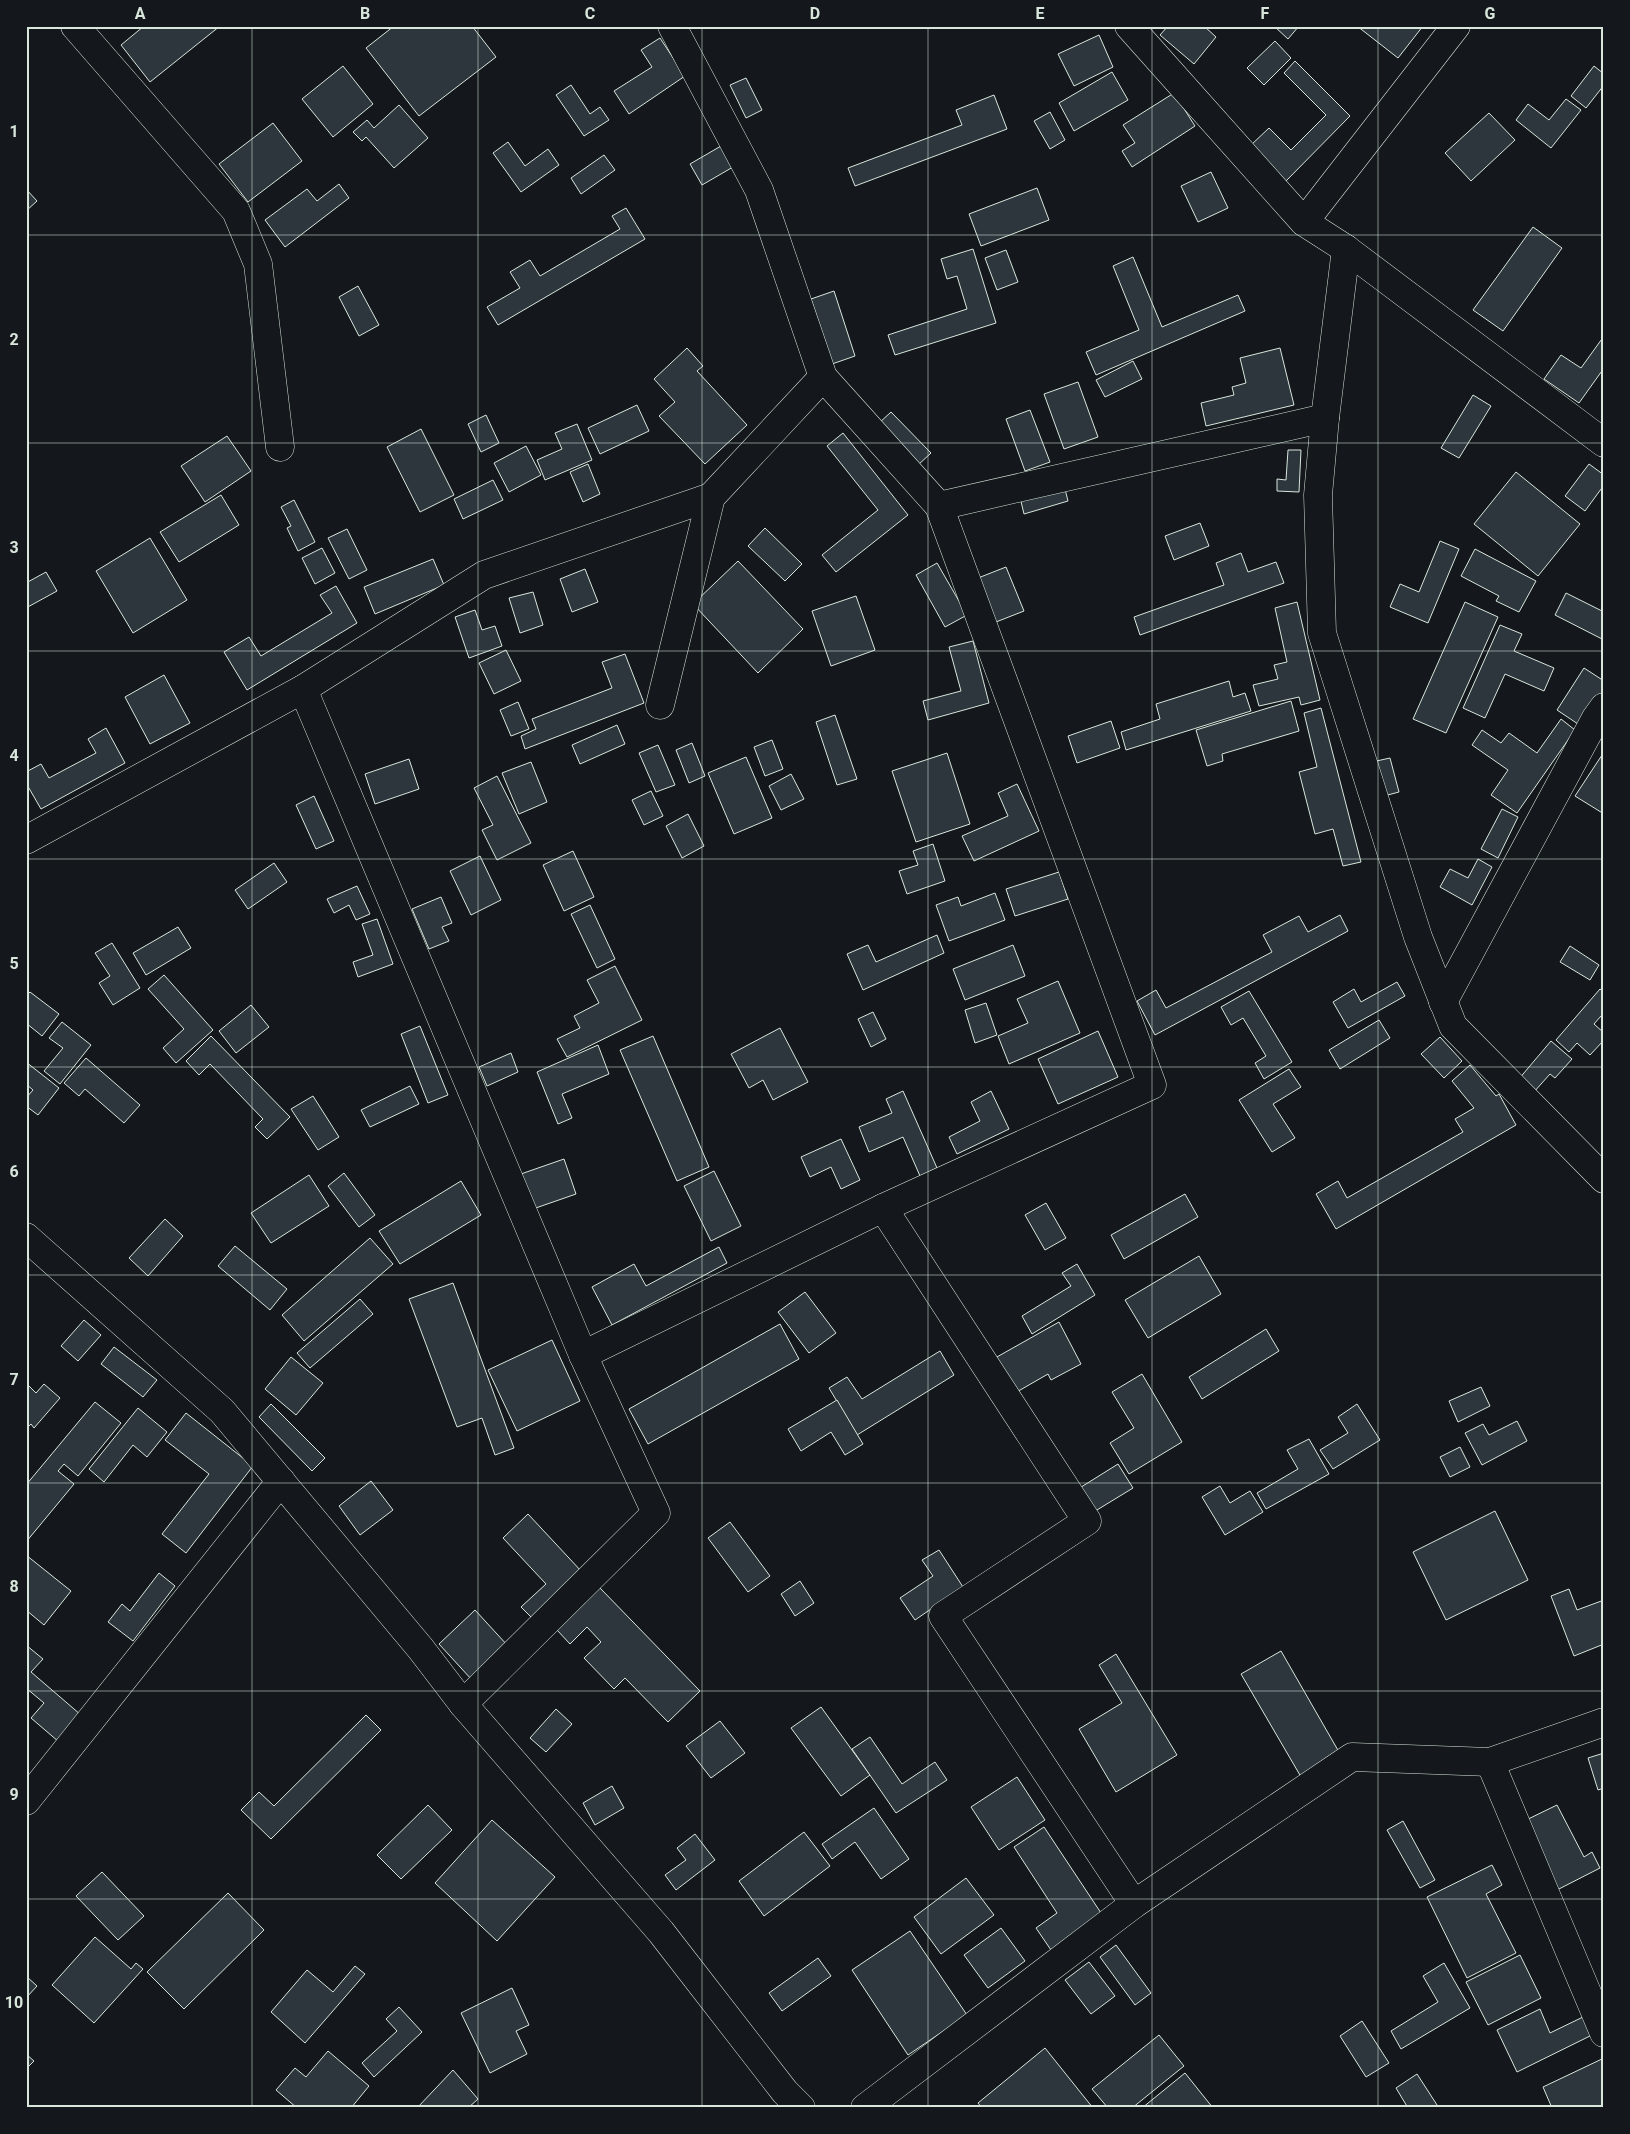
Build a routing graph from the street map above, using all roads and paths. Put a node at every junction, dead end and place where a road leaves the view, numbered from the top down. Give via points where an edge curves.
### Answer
1 (75, 26) edge
2 (672, 26) edge
3 (1129, 26) edge
4 (1456, 26) edge
5 (1304, 222) junction
6 (1346, 249) junction
7 (823, 376) junction
8 (1325, 418) junction
9 (1604, 443) edge
10 (280, 447) dead end
11 (711, 498) junction
12 (939, 506) junction
13 (303, 689) junction
14 (660, 705) dead end
15 (1604, 707) edge
16 (26, 840) edge
17 (1443, 1002) junction
18 (1604, 1179) edge
19 (883, 1208) junction
20 (26, 1237) edge
21 (584, 1354) junction
22 (281, 1481) junction
23 (463, 1704) junction
24 (1604, 1722) edge
25 (1490, 1762) junction
26 (26, 1802) edge
27 (1134, 1904) junction
28 (1604, 2033) edge
29 (786, 2103) edge
30 (865, 2108) edge

1 - 10 street via 236,211 258,264
2 - 7 street via 759,190
3 - 5 street
4 - 5 street
5 - 6 street
6 - 8 street
6 - 9 street
7 - 11 street
7 - 12 street
8 - 12 street
8 - 17 street via 1318,495 1322,633 1418,937
11 - 13 street via 484,575
11 - 14 street
12 - 19 street via 1152,1085
13 - 16 street
13 - 21 street
15 - 17 street
17 - 18 street via 1453,1026
19 - 21 street
19 - 27 street via 1087,1520 943,1616
20 - 22 street via 222,1411
21 - 23 street via 656,1513
22 - 23 street
22 - 26 street
23 - 29 street via 661,1932
24 - 25 street
25 - 27 street via 1352,1757
25 - 28 street
27 - 30 street

